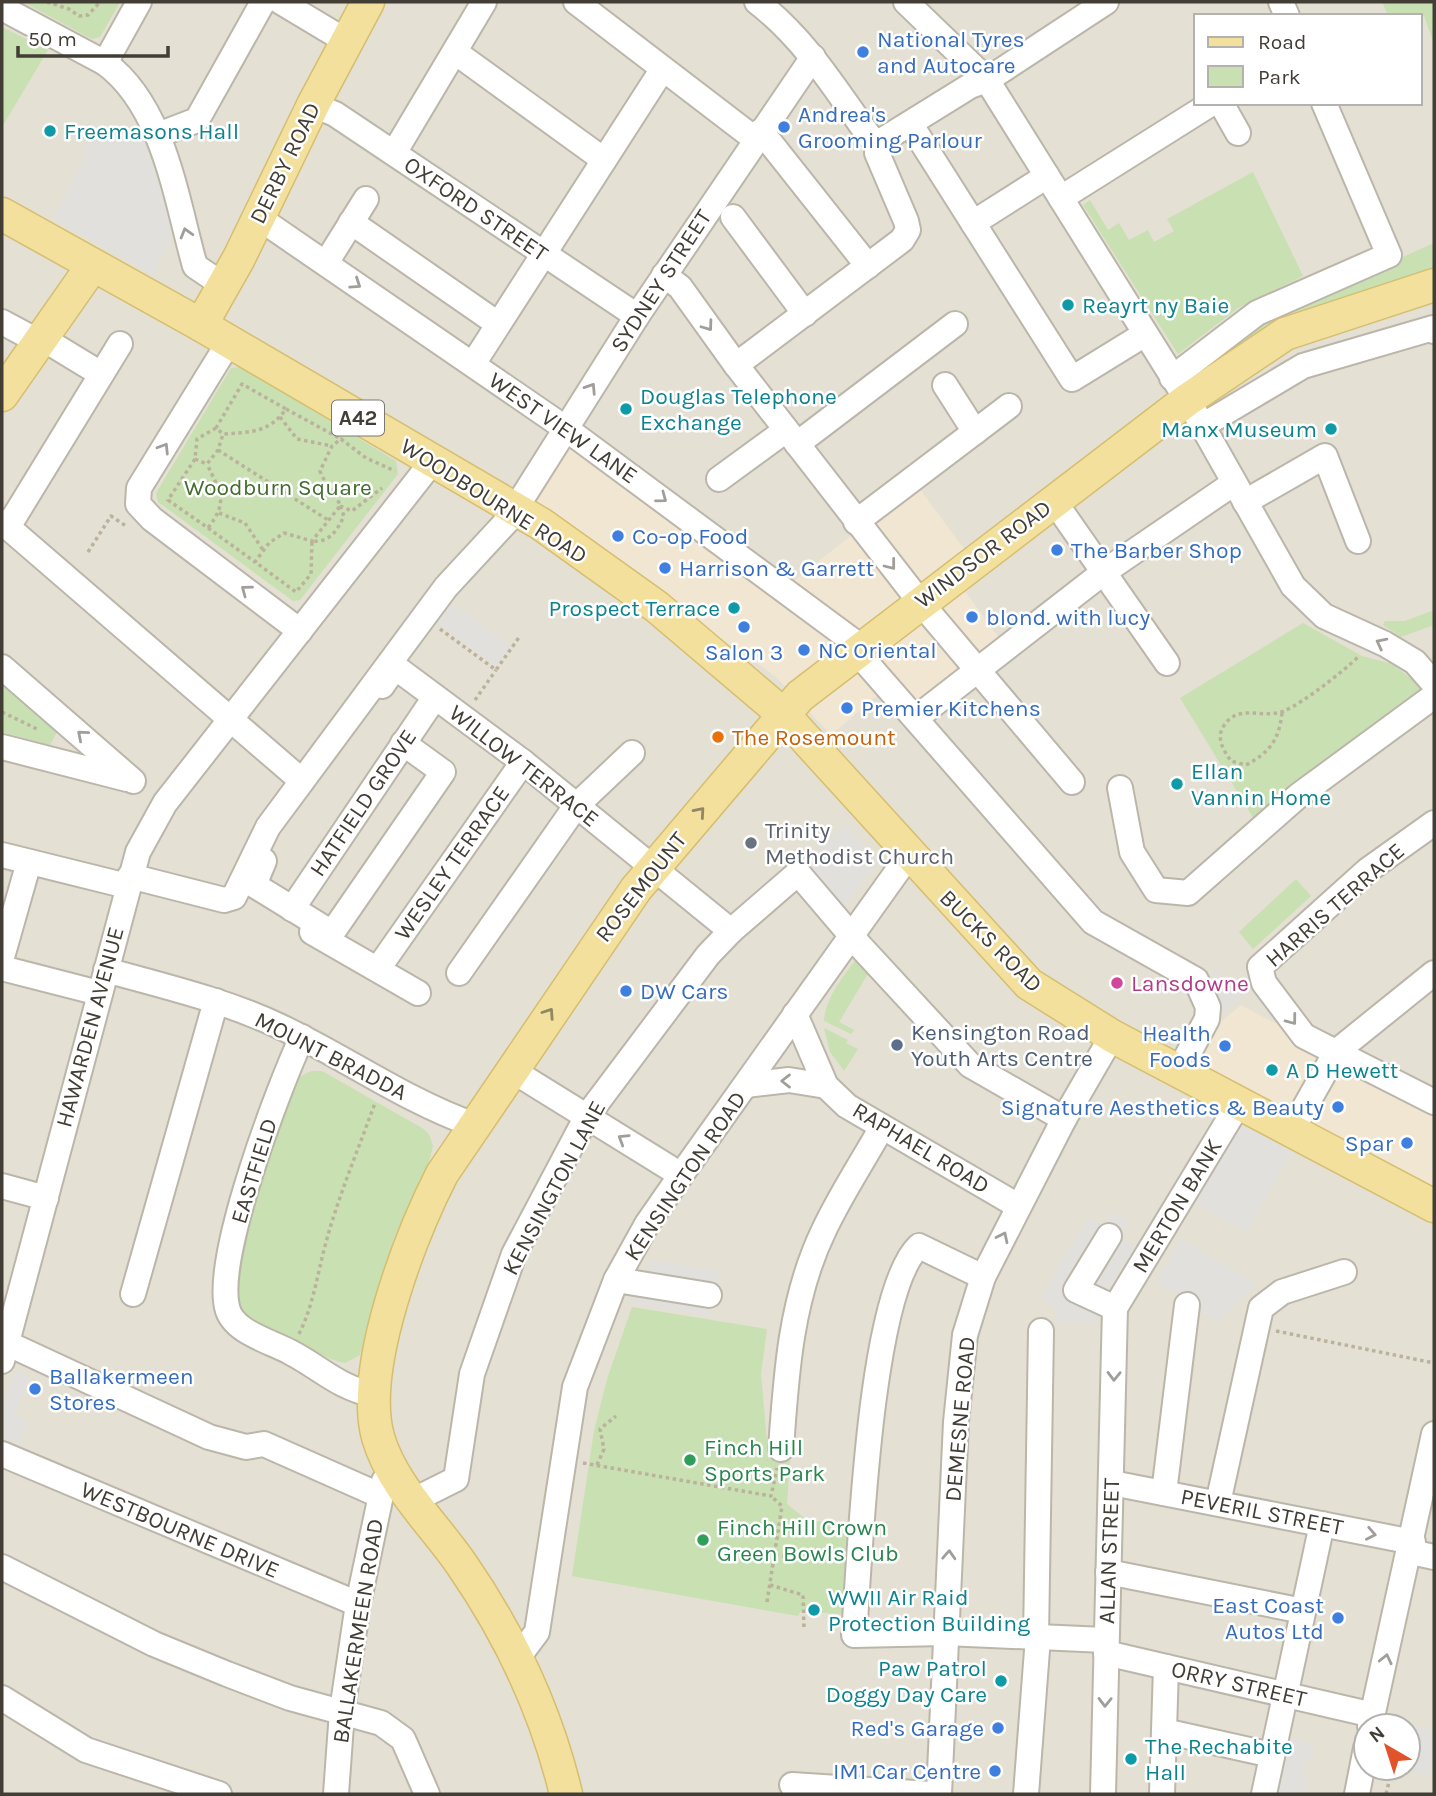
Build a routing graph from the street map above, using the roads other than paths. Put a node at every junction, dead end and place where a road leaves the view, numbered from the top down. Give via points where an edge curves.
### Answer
1 (139, 2) edge
2 (263, 2) edge
3 (281, 2) edge
4 (368, 2) edge
5 (484, 2) edge
6 (576, 2) edge
7 (757, 2) edge
8 (906, 2) edge
9 (1106, 2) edge
10 (2, 8) edge
11 (346, 41) junction
12 (455, 52) junction
13 (813, 57) junction
14 (105, 63) junction
15 (663, 70) junction
16 (987, 80) junction
17 (313, 105) junction
18 (1209, 105) edge
19 (1222, 105) edge
20 (1325, 105) edge
21 (911, 124) junction
22 (1238, 133) dead end
23 (158, 135) junction
24 (758, 135) junction
25 (878, 143) junction
26 (394, 153) junction
27 (604, 160) junction
28 (1047, 176) junction
29 (366, 198) dead end
30 (1061, 198) junction
31 (2, 214) edge
32 (733, 217) dead end
33 (259, 218) junction
34 (351, 222) junction
35 (972, 223) junction
36 (543, 255) junction
37 (326, 263) junction
38 (93, 265) junction
39 (868, 266) junction
40 (664, 275) junction
41 (223, 285) junction
42 (1434, 285) edge
43 (805, 314) junction
44 (637, 316) junction
45 (2, 321) edge
46 (498, 324) junction
47 (956, 324) dead end
48 (201, 325) junction
49 (1434, 331) edge
50 (1145, 334) junction
51 (40, 340) junction
52 (229, 342) junction
53 (120, 344) dead end
54 (473, 364) junction
55 (736, 365) junction
56 (101, 374) junction
57 (945, 385) dead end
58 (2, 395) edge
59 (1187, 402) junction
60 (1009, 406) dead end
61 (565, 428) junction
62 (975, 432) junction
63 (791, 437) junction
64 (432, 461) junction
65 (719, 479) dead end
66 (1239, 492) junction
67 (1054, 500) junction
68 (516, 509) junction
69 (856, 522) junction
70 (5, 524) edge
71 (1358, 541) dead end
72 (1104, 572) junction
73 (920, 602) junction
74 (300, 631) junction
75 (859, 649) junction
76 (1167, 663) dead end
77 (2, 667) edge
78 (978, 672) junction
79 (1434, 684) edge
80 (1434, 696) edge
81 (435, 697) junction
82 (783, 713) junction
83 (232, 718) junction
84 (916, 718) junction
85 (403, 743) junction
86 (2, 747) edge
87 (632, 753) dead end
88 (523, 762) junction
89 (302, 781) junction
90 (1072, 782) dead end
91 (1120, 788) dead end
92 (576, 806) junction
93 (1434, 823) edge
94 (1434, 841) edge
95 (2, 855) edge
96 (909, 855) junction
97 (29, 862) junction
98 (652, 867) junction
99 (128, 881) junction
100 (239, 889) junction
101 (292, 909) junction
102 (730, 931) junction
103 (851, 934) junction
104 (2, 957) edge
105 (382, 963) dead end
106 (2, 968) edge
107 (1434, 973) edge
108 (459, 974) dead end
109 (103, 981) junction
110 (1264, 983) junction
111 (418, 993) dead end
112 (216, 1001) junction
113 (795, 1014) junction
114 (1112, 1036) junction
115 (302, 1037) junction
116 (1336, 1052) junction
117 (510, 1069) junction
118 (1180, 1071) junction
119 (746, 1084) junction
120 (826, 1086) junction
121 (1433, 1101) edge
122 (1239, 1103) junction
123 (587, 1116) junction
124 (1064, 1119) junction
125 (474, 1125) junction
126 (882, 1127) junction
127 (1292, 1130) junction
128 (681, 1175) junction
129 (2, 1185) edge
130 (46, 1198) junction
131 (1018, 1206) junction
132 (1434, 1206) edge
133 (1109, 1236) dead end
134 (1344, 1272) dead end
135 (983, 1277) junction
136 (617, 1280) junction
137 (133, 1294) dead end
138 (709, 1296) dead end
139 (1187, 1305) dead end
140 (1115, 1308) junction
141 (1041, 1331) dead end
142 (4, 1349) edge
143 (374, 1395) junction
144 (1434, 1434) edge
145 (780, 1449) road end
146 (2, 1454) edge
147 (1112, 1483) junction
148 (386, 1484) junction
149 (1164, 1493) junction
150 (414, 1500) junction
151 (1218, 1503) junction
152 (1322, 1524) junction
153 (1419, 1551) edge
154 (2, 1567) edge
155 (1108, 1572) junction
156 (358, 1604) junction
157 (1303, 1611) junction
158 (945, 1633) junction
159 (1037, 1637) junction
160 (1106, 1646) junction
161 (519, 1656) junction
162 (1166, 1667) junction
163 (1284, 1694) junction
164 (2, 1698) edge
165 (342, 1711) junction
166 (1374, 1712) edge
167 (1352, 1715) edge
168 (1164, 1731) junction
169 (1272, 1755) junction
170 (792, 1784) dead end
171 (219, 1794) edge
172 (336, 1794) edge
173 (427, 1794) edge
174 (565, 1794) edge
175 (931, 1794) edge
176 (939, 1794) edge
177 (1026, 1794) edge
178 (1103, 1794) edge
179 (1162, 1794) edge
180 (1264, 1794) edge

1 - 14 street
2 - 23 street via 197,120
3 - 11 street
4 - 11 main road, DERBY ROAD
5 - 12 street
6 - 15 street
7 - 13 street
8 - 16 street
9 - 16 street
10 - 14 street
11 - 17 main road, DERBY ROAD
12 - 26 street
12 - 27 street
13 - 24 street, SYDNEY STREET
13 - 25 street
14 - 23 street via 136,93
15 - 24 street
15 - 27 street
16 - 21 street
16 - 28 street
17 - 26 street, OXFORD STREET
17 - 33 main road, DERBY ROAD
18 - 30 street
19 - 22 street
20 - 59 street via 1389,255 1257,313
21 - 25 street
21 - 35 street
41 -> 23 street via 195,266
24 - 39 street
24 - 40 street, SYDNEY STREET
25 - 39 street via 877,153 908,230
26 - 36 street, OXFORD STREET
27 - 36 street
28 - 30 street
28 - 35 street
29 - 34 street
30 - 50 street
31 - 38 main road, WOODBOURNE ROAD / A42
32 - 43 street
33 - 37 street, WEST VIEW LANE
33 - 41 main road, DERBY ROAD
34 - 37 street
34 - 46 street
35 - 50 street via 1072,379
36 - 44 street, OXFORD STREET
36 - 46 street
37 -> 54 street, WEST VIEW LANE
38 - 48 main road, WOODBOURNE ROAD / A42
38 - 51 main road
39 - 43 street
40 - 44 street, SYDNEY STREET
40 -> 55 street via 680,287
41 - 48 main road, DERBY ROAD
42 - 59 main road, WINDSOR ROAD via 1285,334
43 - 55 street
61 -> 44 street, SYDNEY STREET
45 - 51 street
46 - 54 street
47 - 63 street
48 - 52 main road, WOODBOURNE ROAD / A42
49 - 59 street
50 - 59 street
51 - 56 street
51 - 58 main road
52 - 64 main road, WOODBOURNE ROAD / A42
74 -> 52 street via 140,508 136,497
53 - 56 street
54 - 61 street, WEST VIEW LANE
55 - 63 street
56 - 70 street
57 - 62 street
59 - 66 street
59 - 67 main road, WINDSOR ROAD
60 - 62 street
61 - 68 street, SYDNEY STREET
61 -> 75 street, WEST VIEW LANE
62 - 69 street
63 - 65 street
63 - 69 street
64 - 68 main road, WOODBOURNE ROAD / A42
64 - 74 street
66 - 71 street via 1325,456
66 - 72 street
79 -> 66 street via 1415,662 1324,616 1293,586
67 - 72 street
67 - 73 main road, WINDSOR ROAD
68 - 82 main road, WOODBOURNE ROAD / A42 via 657,607
68 - 89 street, SYDNEY STREET via 446,587
69 -> 73 street
70 - 83 street
72 - 76 street
72 - 78 street
73 - 75 main road, WINDSOR ROAD
73 - 78 street
74 - 83 street
75 - 82 main road, WINDSOR ROAD
75 - 84 street, WEST VIEW LANE
86 -> 77 street via 134,781
78 - 84 street
78 - 90 street
80 - 91 street via 1298,796 1188,893 1156,890 1132,852
81 - 85 street, HATFIELD GROVE
81 - 88 street, WILLOW TERRACE
81 - 101 street, WILLOW TERRACE via 396,667 278,829 254,885
82 - 96 main road, BUCKS ROAD / A42
98 -> 82 main road, ROSEMOUNT
83 - 89 street
83 - 99 street, HAWARDEN AVENUE via 165,803
84 - 118 street, WEST VIEW LANE via 1093,922 1196,980 1208,1007 1207,1019
85 - 101 street, HATFIELD GROVE
85 - 101 street via 443,772 332,933
87 - 92 street
88 - 92 street, WILLOW TERRACE
88 - 105 street, WESLEY TERRACE
89 - 100 street, SYDNEY STREET via 268,827
92 - 98 street, WILLOW TERRACE
92 - 108 street
93 - 110 street, HARRIS TERRACE via 1368,870 1260,967
94 - 110 street via 1376,882
95 - 97 street
96 - 103 street, KENSINGTON ROAD
96 - 114 main road, BUCKS ROAD / A42 via 1029,984
97 - 99 street
97 - 104 street
98 - 102 street, WILLOW TERRACE
117 -> 98 main road, ROSEMOUNT
99 - 100 street via 224,900
99 - 109 street, HAWARDEN AVENUE
100 - 111 street
102 - 103 street, KENSINGTON LANE via 798,873
102 - 123 street, KENSINGTON LANE via 678,992
103 - 113 street, KENSINGTON ROAD
103 - 124 street via 970,1065
106 - 109 street, MOUNT BRADDA
107 - 116 street
109 - 112 street, MOUNT BRADDA
109 - 130 street, HAWARDEN AVENUE
110 -> 116 street, HARRIS TERRACE via 1304,1036
112 - 115 street, MOUNT BRADDA
112 - 137 street
113 - 119 street, KENSINGTON ROAD
113 - 120 street, RAPHAEL ROAD
114 - 118 main road, BUCKS ROAD / A42
114 - 124 street, DEMESNE ROAD
115 - 125 street, MOUNT BRADDA via 383,1084
115 - 143 street, EASTFIELD via 267,1124 236,1231 226,1286 227,1309 259,1338 291,1352 327,1378
116 - 121 street, HARRIS TERRACE
116 - 127 street
117 - 123 street
117 - 125 main road, ROSEMOUNT
118 - 122 main road, BUCKS ROAD / A42
120 -> 119 street via 789,1080
119 - 128 street, KENSINGTON ROAD
120 - 126 street, RAPHAEL ROAD via 847,1106
122 - 127 main road, BUCKS ROAD / A42
122 - 140 street, MERTON BANK
128 -> 123 street
123 - 150 street, KENSINGTON LANE via 514,1254 472,1374 456,1479
124 - 131 street, DEMESNE ROAD
125 - 143 main road, ROSEMOUNT via 419,1219 382,1342
126 - 131 street, RAPHAEL ROAD
126 - 145 street via 823,1231 801,1293 787,1356
127 - 132 main road, BUCKS ROAD / A42
128 - 136 street, KENSINGTON ROAD via 647,1224
129 - 130 street
130 - 142 street, HAWARDEN AVENUE
135 -> 131 street, DEMESNE ROAD
133 - 140 street via 1076,1290
134 - 151 street via 1282,1293 1259,1317
158 -> 135 street, DEMESNE ROAD via 965,1335
135 - 158 street, ORRY STREET via 925,1247 915,1250 894,1292 873,1404 854,1635
136 - 138 street
136 - 161 street, KENSINGTON ROAD via 575,1387 537,1632
139 - 149 street
140 -> 147 street, ALLAN STREET
141 - 159 street
142 - 148 street via 209,1437 246,1447 264,1444
143 - 148 main road, ROSEMOUNT
144 - 153 street
146 - 156 street, WESTBOURNE DRIVE
147 - 149 street, PEVERIL STREET
147 - 155 street, ALLAN STREET
148 - 150 main road, ROSEMOUNT
148 - 156 street, BALLAKERMEEN ROAD
149 - 151 street, PEVERIL STREET
150 - 161 main road, ROSEMOUNT via 462,1564
151 - 152 street, PEVERIL STREET
152 -> 153 street, PEVERIL STREET
152 - 157 street
166 -> 153 street
154 - 165 street via 154,1644 289,1698
155 - 157 street
155 - 160 street, ALLAN STREET
156 - 165 street, BALLAKERMEEN ROAD
157 - 163 street
158 - 159 street, ORRY STREET
158 - 176 street, DEMESNE ROAD
159 - 160 street, ORRY STREET
159 - 177 street
160 - 162 street, ORRY STREET
160 -> 178 street, ALLAN STREET
161 - 174 main road, ROSEMOUNT
162 - 163 street, ORRY STREET
162 - 168 street
163 - 167 street, ORRY STREET
163 - 169 street
164 - 171 street via 86,1749
165 - 172 street, BALLAKERMEEN ROAD
165 - 173 street via 381,1723 403,1739
168 - 169 street
168 - 179 street
169 - 180 street
170 - 175 street

